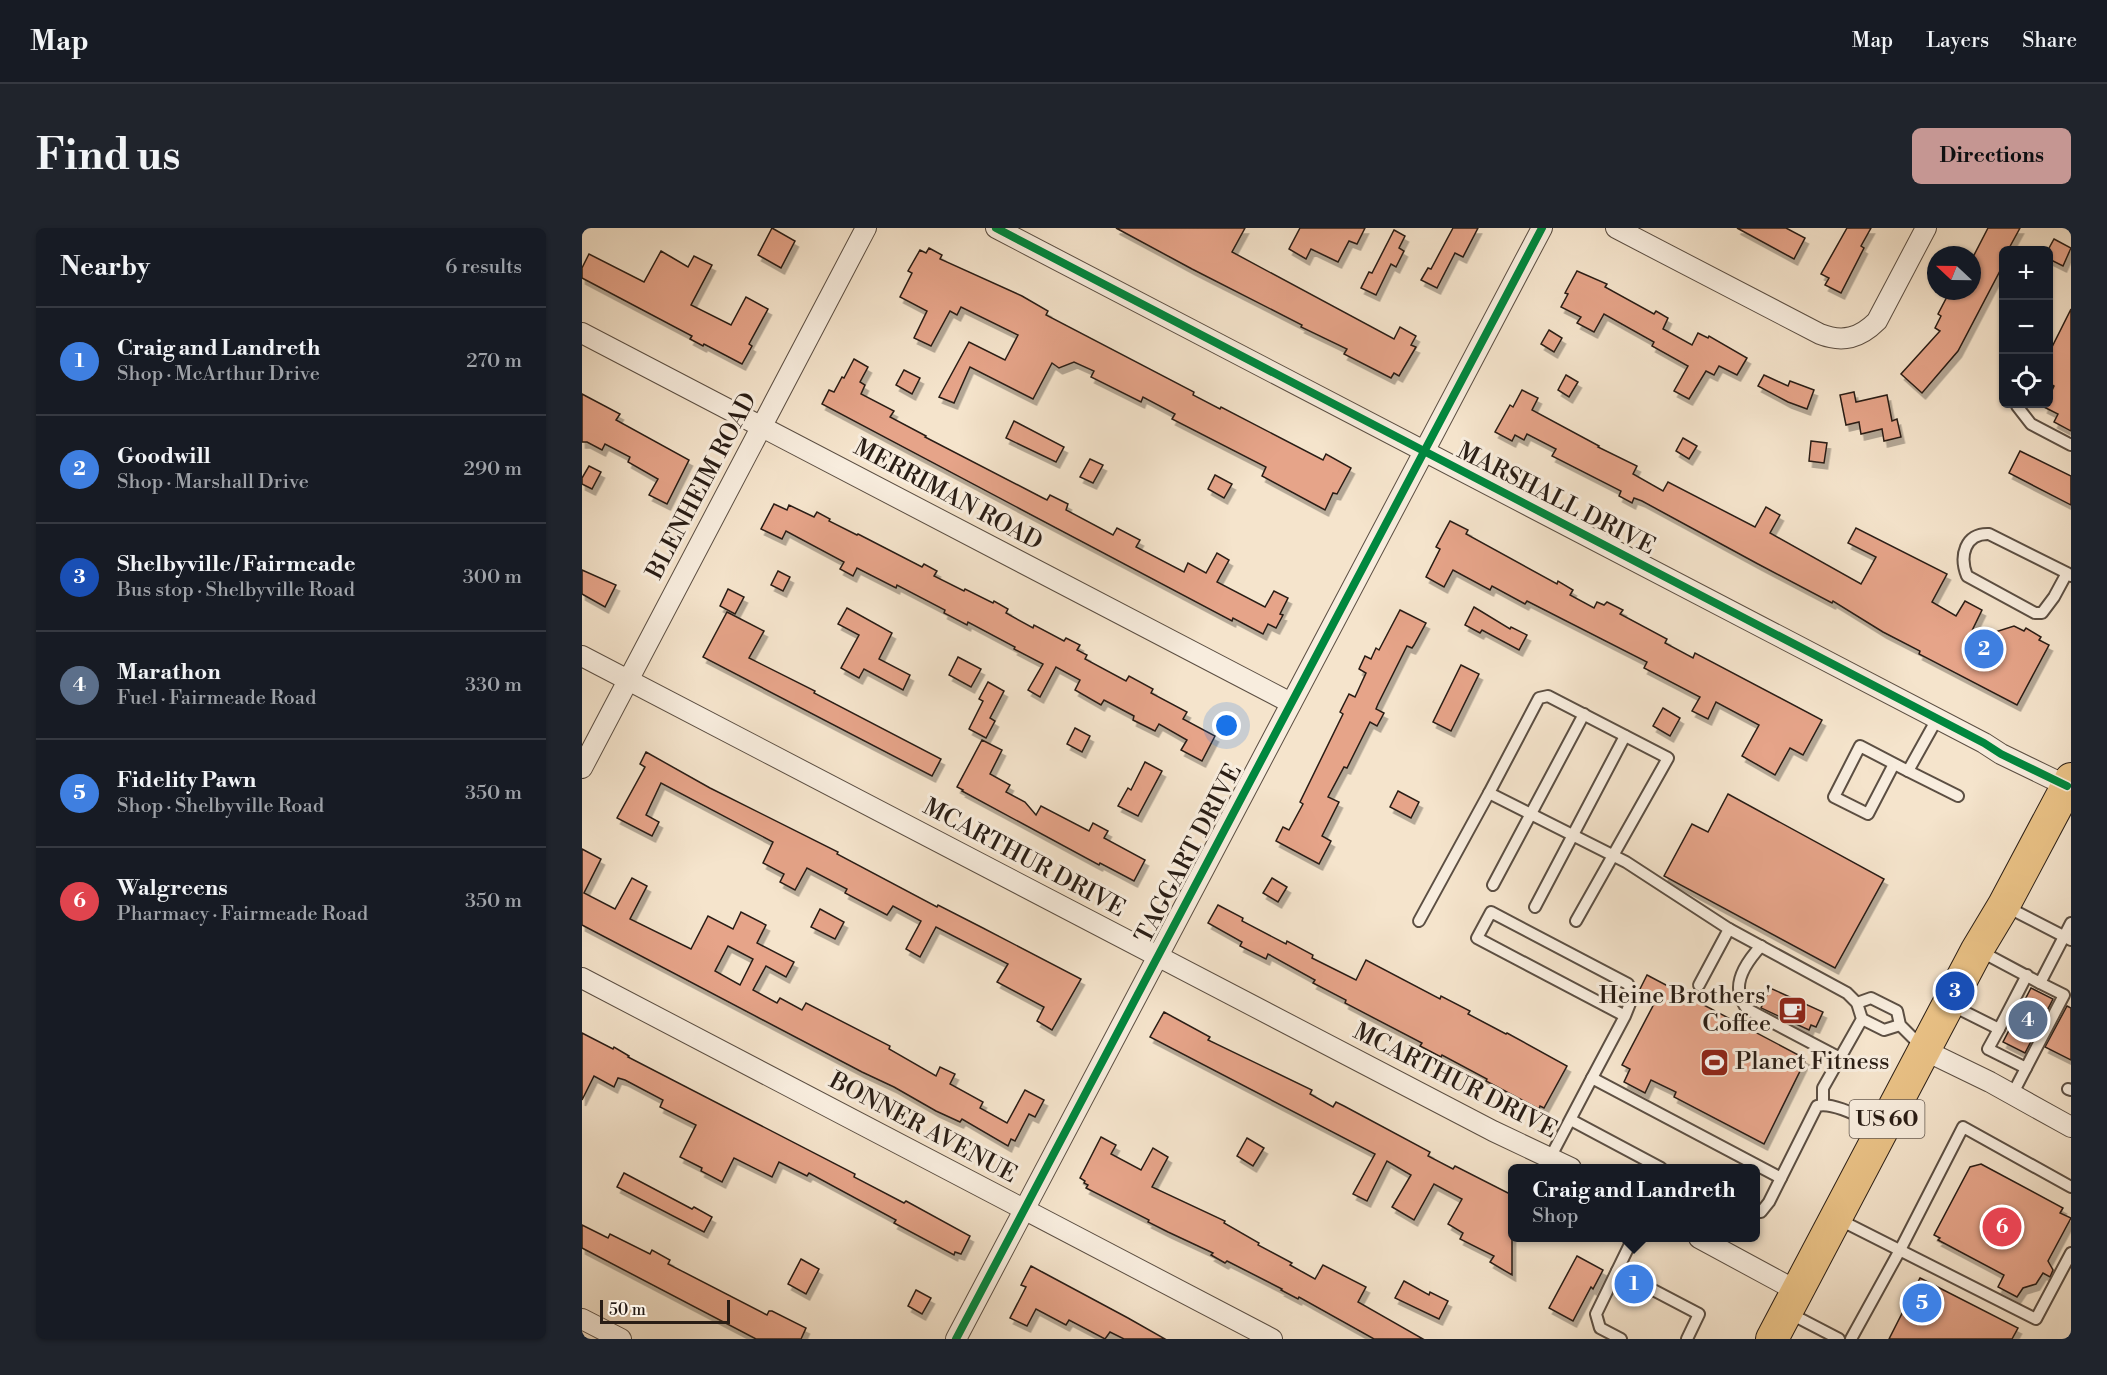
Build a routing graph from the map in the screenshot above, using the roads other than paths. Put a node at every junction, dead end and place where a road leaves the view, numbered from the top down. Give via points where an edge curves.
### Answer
1 (866, 228) edge
2 (996, 228) edge
3 (1542, 228) edge
4 (1616, 228) edge
5 (1926, 228) edge
6 (582, 333) edge
7 (2019, 408) edge
8 (763, 428) junction
9 (2071, 445) edge
10 (1423, 452) junction
11 (2069, 575) edge
12 (582, 656) edge
13 (628, 681) junction
14 (1291, 703) junction
15 (1584, 714) junction
16 (1937, 719) junction
17 (1625, 736) junction
18 (1894, 764) junction
19 (582, 768) edge
20 (1908, 771) junction
21 (2068, 790) edge
22 (1489, 793) junction
23 (1958, 796) dead end
24 (1532, 814) junction
25 (1572, 835) junction
26 (1614, 856) junction
27 (1493, 885) dead end
28 (2004, 905) junction
29 (1535, 907) dead end
30 (1419, 921) dead end
31 (1576, 921) dead end
32 (2071, 923) edge
33 (1729, 929) junction
34 (2068, 939) edge
35 (1761, 946) junction
36 (1977, 950) junction
37 (1158, 956) junction
38 (2027, 975) junction
39 (582, 978) edge
40 (2040, 983) junction
41 (1699, 985) dead end
42 (1857, 1003) junction
43 (1948, 1004) junction
44 (1625, 1016) junction
45 (1862, 1019) junction
46 (1900, 1025) junction
47 (1999, 1029) junction
48 (1924, 1050) junction
49 (1840, 1058) junction
50 (2026, 1068) junction
51 (1592, 1078) junction
52 (2012, 1095) junction
53 (1823, 1104) junction
54 (1571, 1120) junction
55 (2071, 1127) edge
56 (1883, 1128) junction
57 (1550, 1158) junction
58 (1563, 1164) edge
59 (1649, 1164) edge
60 (1755, 1164) edge
61 (1760, 1167) edge
62 (1781, 1178) junction
63 (2071, 1187) edge
64 (1025, 1210) junction
65 (1760, 1212) edge
66 (1836, 1218) junction
67 (1632, 1242) edge
68 (1705, 1242) edge
69 (1900, 1250) junction
70 (2071, 1253) edge
71 (1617, 1271) junction
72 (1792, 1301) junction
73 (582, 1319) edge
74 (1689, 1338) edge
75 (621, 1339) edge
76 (956, 1339) edge
77 (1272, 1339) edge
78 (1621, 1339) edge
79 (1772, 1339) edge
80 (1839, 1339) edge
81 (1851, 1339) edge

1 - 8 street, BLENHEIM ROAD
2 - 10 street, MARSHALL DRIVE
3 - 10 street, TAGGART DRIVE
4 - 5 street via 1821,334 1842,339 1856,337 1877,321
6 - 8 street, MERRIMAN ROAD
7 - 9 lane via 2031,424
8 - 13 street, BLENHEIM ROAD
8 - 14 street, MERRIMAN ROAD
10 - 14 street, TAGGART DRIVE
10 - 16 street, MARSHALL DRIVE
11 - 11 lane via 1989,534 1974,536 1963,552 1966,576 2035,614 2042,613
12 - 13 street, MCARTHUR DRIVE
13 - 19 street, BLENHEIM ROAD
13 - 37 street, MCARTHUR DRIVE
14 - 37 street, TAGGART DRIVE
15 - 17 lane
15 - 22 lane via 1548,696 1539,698
15 - 24 lane
16 - 20 lane
16 - 21 street, MARSHALL DRIVE
17 - 25 lane
17 - 26 lane via 1668,758
18 - 18 lane via 1860,746 1834,797 1868,814
18 - 20 lane
20 - 23 lane
21 - 28 main road, US 60
22 - 24 lane
22 - 30 lane
24 - 25 lane
24 - 27 lane
25 - 26 lane
25 - 29 lane
26 - 31 lane
26 - 33 lane
28 - 34 lane
28 - 36 main road, US 60
32 - 34 lane
33 - 35 lane
33 - 41 lane
34 - 40 lane
35 - 42 lane via 1847,993
35 - 49 lane via 1750,959 1739,986 1747,1009
36 - 38 lane
36 - 43 main road, US 60
37 - 57 street, MCARTHUR DRIVE
37 - 64 street, TAGGART DRIVE
38 - 40 lane
38 - 47 lane
39 - 64 street, BONNER AVENUE
40 - 50 lane via 2064,995
42 - 45 lane
42 - 46 lane via 1871,998 1897,1011
43 - 47 lane
43 - 48 main road, US 60
44 - 44 lane via 1633,996 1628,984 1491,912 1477,938
44 - 51 lane
45 - 46 lane via 1884,1030
45 - 49 lane
46 - 48 lane
47 - 50 lane via 1988,1049
48 - 52 street
48 - 56 main road, US 60
49 - 53 lane via 1822,1088
50 - 52 lane
51 - 54 lane
51 - 60 lane
52 - 55 street
53 - 56 lane
53 - 62 lane via 1817,1106
54 - 57 lane
54 - 59 lane
56 - 66 main road, US 60
57 - 58 street, MCARTHUR DRIVE
61 - 62 lane
62 - 65 lane
63 - 69 lane via 1963,1127
64 - 76 street, TAGGART DRIVE
64 - 77 street, BONNER AVENUE
66 - 69 lane
66 - 72 main road, US 60
67 - 71 lane
68 - 72 street
69 - 70 lane via 2036,1319
69 - 81 lane
71 - 74 lane via 1699,1314
71 - 78 lane via 1596,1314 1600,1328
72 - 79 main road, US 60
72 - 80 lane
73 - 75 street

